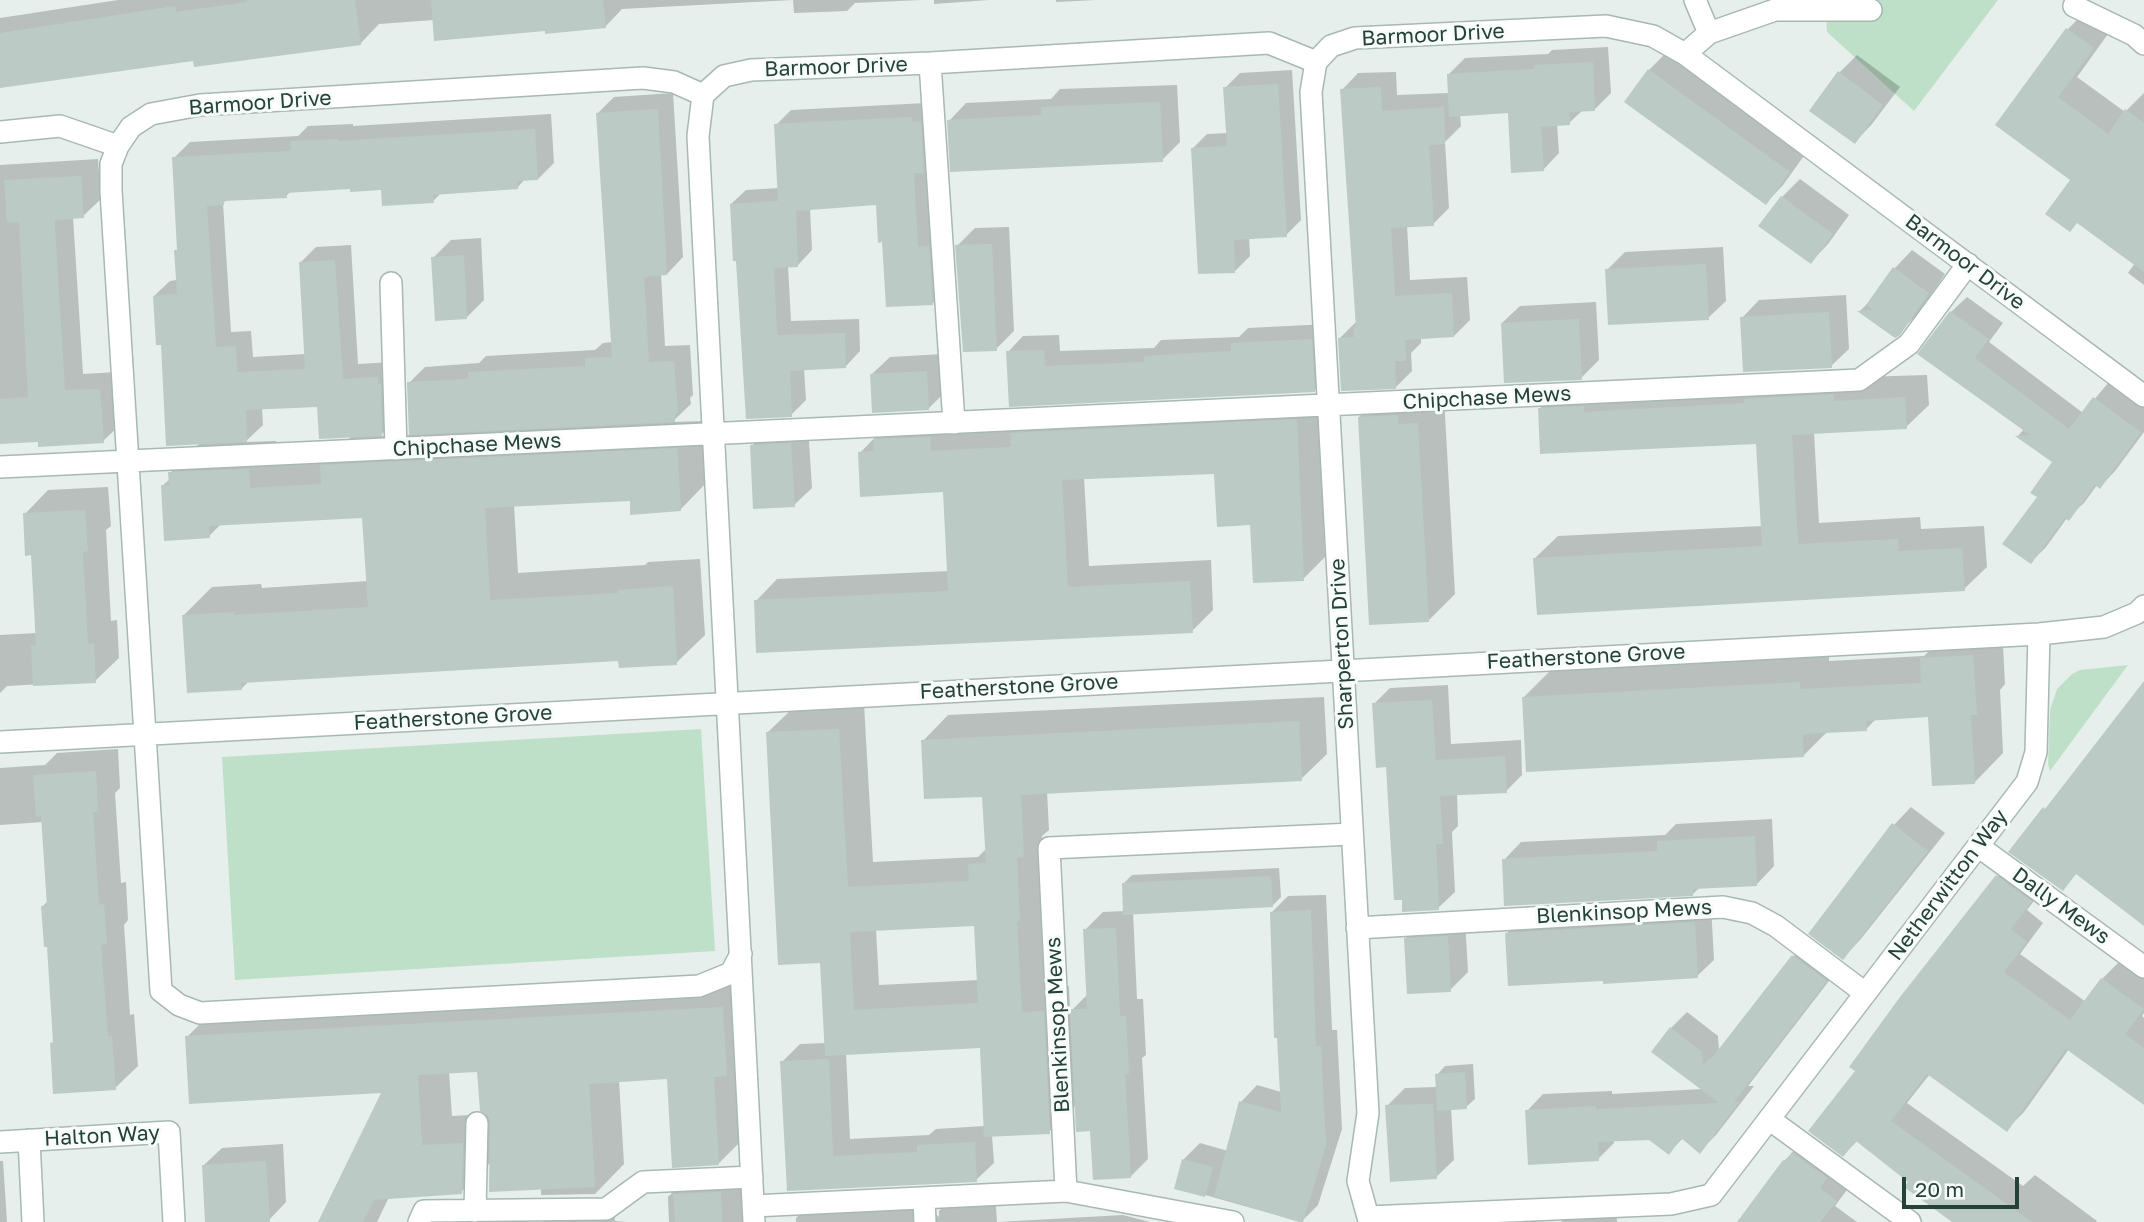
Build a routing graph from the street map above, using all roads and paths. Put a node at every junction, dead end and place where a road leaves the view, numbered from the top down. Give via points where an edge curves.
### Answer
1 (1695, 0) edge
2 (2074, 6) dead end
3 (1871, 10) dead end
4 (1709, 33) junction
5 (2141, 34) edge
6 (1685, 54) junction
7 (1316, 62) junction
8 (930, 63) junction
9 (703, 95) junction
10 (0, 132) edge
11 (118, 146) junction
12 (1968, 264) junction
13 (390, 283) dead end
14 (2144, 396) edge
15 (1329, 405) junction
16 (954, 423) junction
17 (713, 434) junction
18 (396, 449) junction
19 (128, 461) junction
20 (0, 467) edge
21 (2144, 606) edge
22 (2039, 634) junction
23 (1343, 669) junction
24 (728, 703) junction
25 (145, 735) junction
26 (0, 742) edge
27 (1352, 834) junction
28 (1978, 846) junction
29 (1357, 928) junction
30 (741, 954) junction
31 (2144, 967) edge
32 (1865, 993) junction
33 (1769, 1119) junction
34 (477, 1124) dead end
35 (29, 1140) junction
36 (0, 1142) edge
37 (752, 1177) junction
38 (1066, 1191) junction
39 (924, 1198) junction
40 (475, 1211) junction
41 (753, 1214) edge
42 (1366, 1220) edge
43 (33, 1222) edge
44 (174, 1222) edge
45 (419, 1222) edge
46 (925, 1222) edge
47 (1233, 1222) edge
48 (1910, 1222) edge

1 - 4 street
2 - 5 street
3 - 4 street via 1775,10
4 - 6 street
6 - 7 street, Barmoor Drive via 1653,36 1606,26 1355,38 1331,47
6 - 12 street, Barmoor Drive
7 - 8 street, Barmoor Drive via 1269,43
7 - 15 street, Sharperton Drive via 1311,92
8 - 9 street, Barmoor Drive via 751,70 724,76
8 - 16 street
9 - 11 street, Barmoor Drive via 674,82 643,78 200,106 151,114 131,127
9 - 17 street via 698,136
10 - 11 street via 60,126
11 - 19 street via 111,177
12 - 14 street, Barmoor Drive
12 - 15 street, Chipchase Mews via 1909,344 1859,380
13 - 18 street
15 - 16 street, Chipchase Mews
15 - 23 street, Sharperton Drive
16 - 17 street, Chipchase Mews
17 - 18 street, Chipchase Mews
17 - 24 street
18 - 19 street, Chipchase Mews
19 - 20 street, Chipchase Mews
19 - 25 street
21 - 22 street via 2104,627
22 - 23 street, Featherstone Grove
22 - 28 street, Netherwitton Way via 2036,752 2027,782
23 - 24 street, Featherstone Grove
23 - 27 street, Sharperton Drive
24 - 25 street, Featherstone Grove
24 - 30 street
25 - 26 street, Featherstone Grove
25 - 30 street via 161,990 179,1005 200,1013 699,986 731,973
27 - 29 street, Sharperton Drive
27 - 38 street, Blenkinsop Mews via 1049,848
28 - 31 street, Dally Mews
28 - 32 street, Netherwitton Way
29 - 32 street, Blenkinsop Mews via 1723,907 1752,913 1776,926
29 - 42 street, Sharperton Drive via 1368,1113 1358,1181
30 - 37 street
32 - 33 street, Netherwitton Way
33 - 42 street, Netherwitton Way via 1711,1195 1671,1204
33 - 48 street
34 - 40 street
35 - 36 street, Halton Way
35 - 43 street, Halton Way
35 - 44 street, Halton Way via 169,1132
37 - 40 street via 643,1182 606,1209
37 - 41 street
38 - 39 street
38 - 47 street
39 - 41 street
39 - 46 street
40 - 45 street via 424,1211

